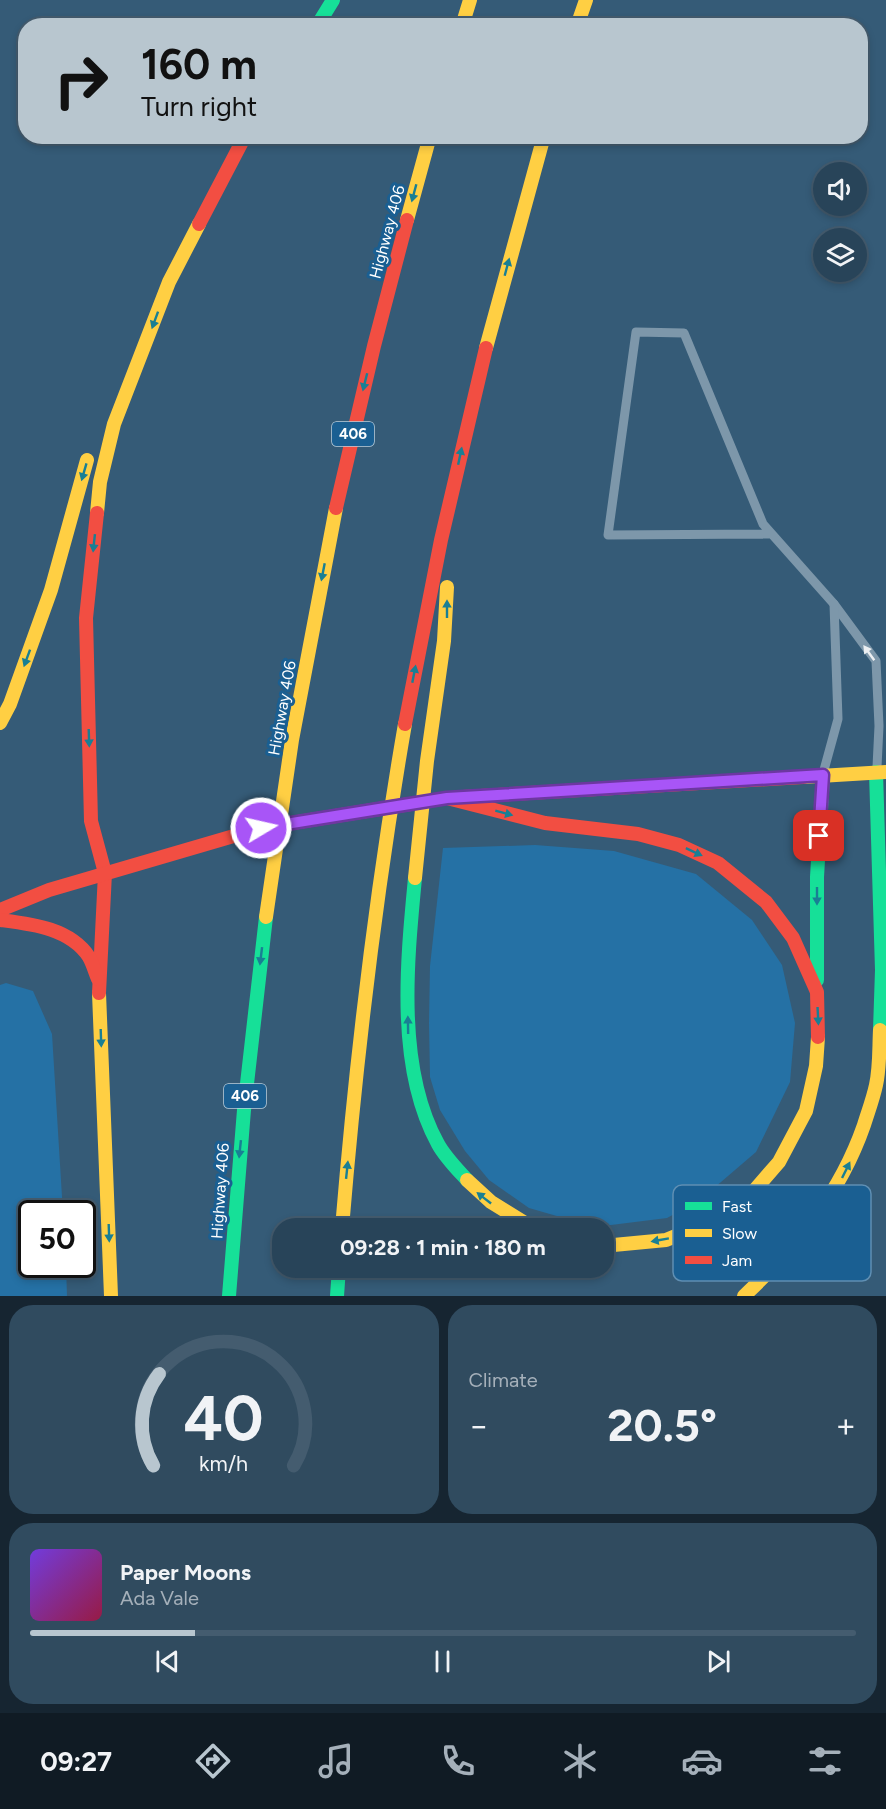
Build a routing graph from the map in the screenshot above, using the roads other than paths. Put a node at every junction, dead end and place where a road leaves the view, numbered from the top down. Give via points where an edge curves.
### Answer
1 (333, 0) edge
2 (470, 0) edge
3 (586, 0) edge
4 (322, 18) edge
5 (464, 18) edge
6 (580, 18) edge
7 (240, 144) edge
8 (241, 144) edge
9 (428, 144) edge
10 (542, 144) edge
11 (138, 323) dead end
12 (92, 442) dead end
13 (447, 513) junction
14 (771, 534) junction
15 (834, 604) junction
16 (0, 723) edge
17 (881, 772) edge
18 (823, 775) junction
19 (447, 798) junction
20 (105, 873) junction
21 (0, 910) edge
22 (0, 920) edge
23 (98, 979) junction
24 (817, 992) junction
25 (759, 1185) edge
26 (839, 1185) edge
27 (343, 1218) edge
28 (513, 1218) edge
29 (673, 1237) edge
30 (614, 1245) edge
31 (338, 1278) edge
32 (760, 1281) edge
33 (111, 1296) edge
34 (229, 1296) edge
35 (337, 1296) edge
36 (744, 1296) edge

1 - 4 main road
2 - 5 main road
3 - 6 main road
7 - 11 main road
8 -> 20 main road via 169,282 114,424 100,482 86,618 91,821
9 -> 34 main road, Highway 406 / 406 via 346,464 293,736 252,1025
13 -> 10 main road via 486,345
12 -> 16 main road via 51,590
27 -> 13 main road via 379,879 403,731
28 -> 13 main road via 476,1191 440,1146 423,1110 411,1069 407,1027 410,925 447,621
14 - 14 lane via 763,524 684,333 636,332 609,535
14 - 15 lane
17 -> 15 lane via 876,661
15 - 18 lane via 838,719
17 - 18 main road
26 -> 17 main road via 860,1140 876,1085 882,996 876,810
18 - 19 main road
18 -> 24 main road via 817,877
19 - 20 main road via 261,828
19 -> 24 main road via 546,824 638,834 680,845 718,863 766,902 793,938
20 - 21 main road
20 - 23 main road
22 - 23 main road via 56,931 89,957
23 -> 33 main road
24 -> 25 main road via 816,1066 806,1111 779,1162
29 -> 30 main road
31 - 35 main road
36 -> 32 main road

